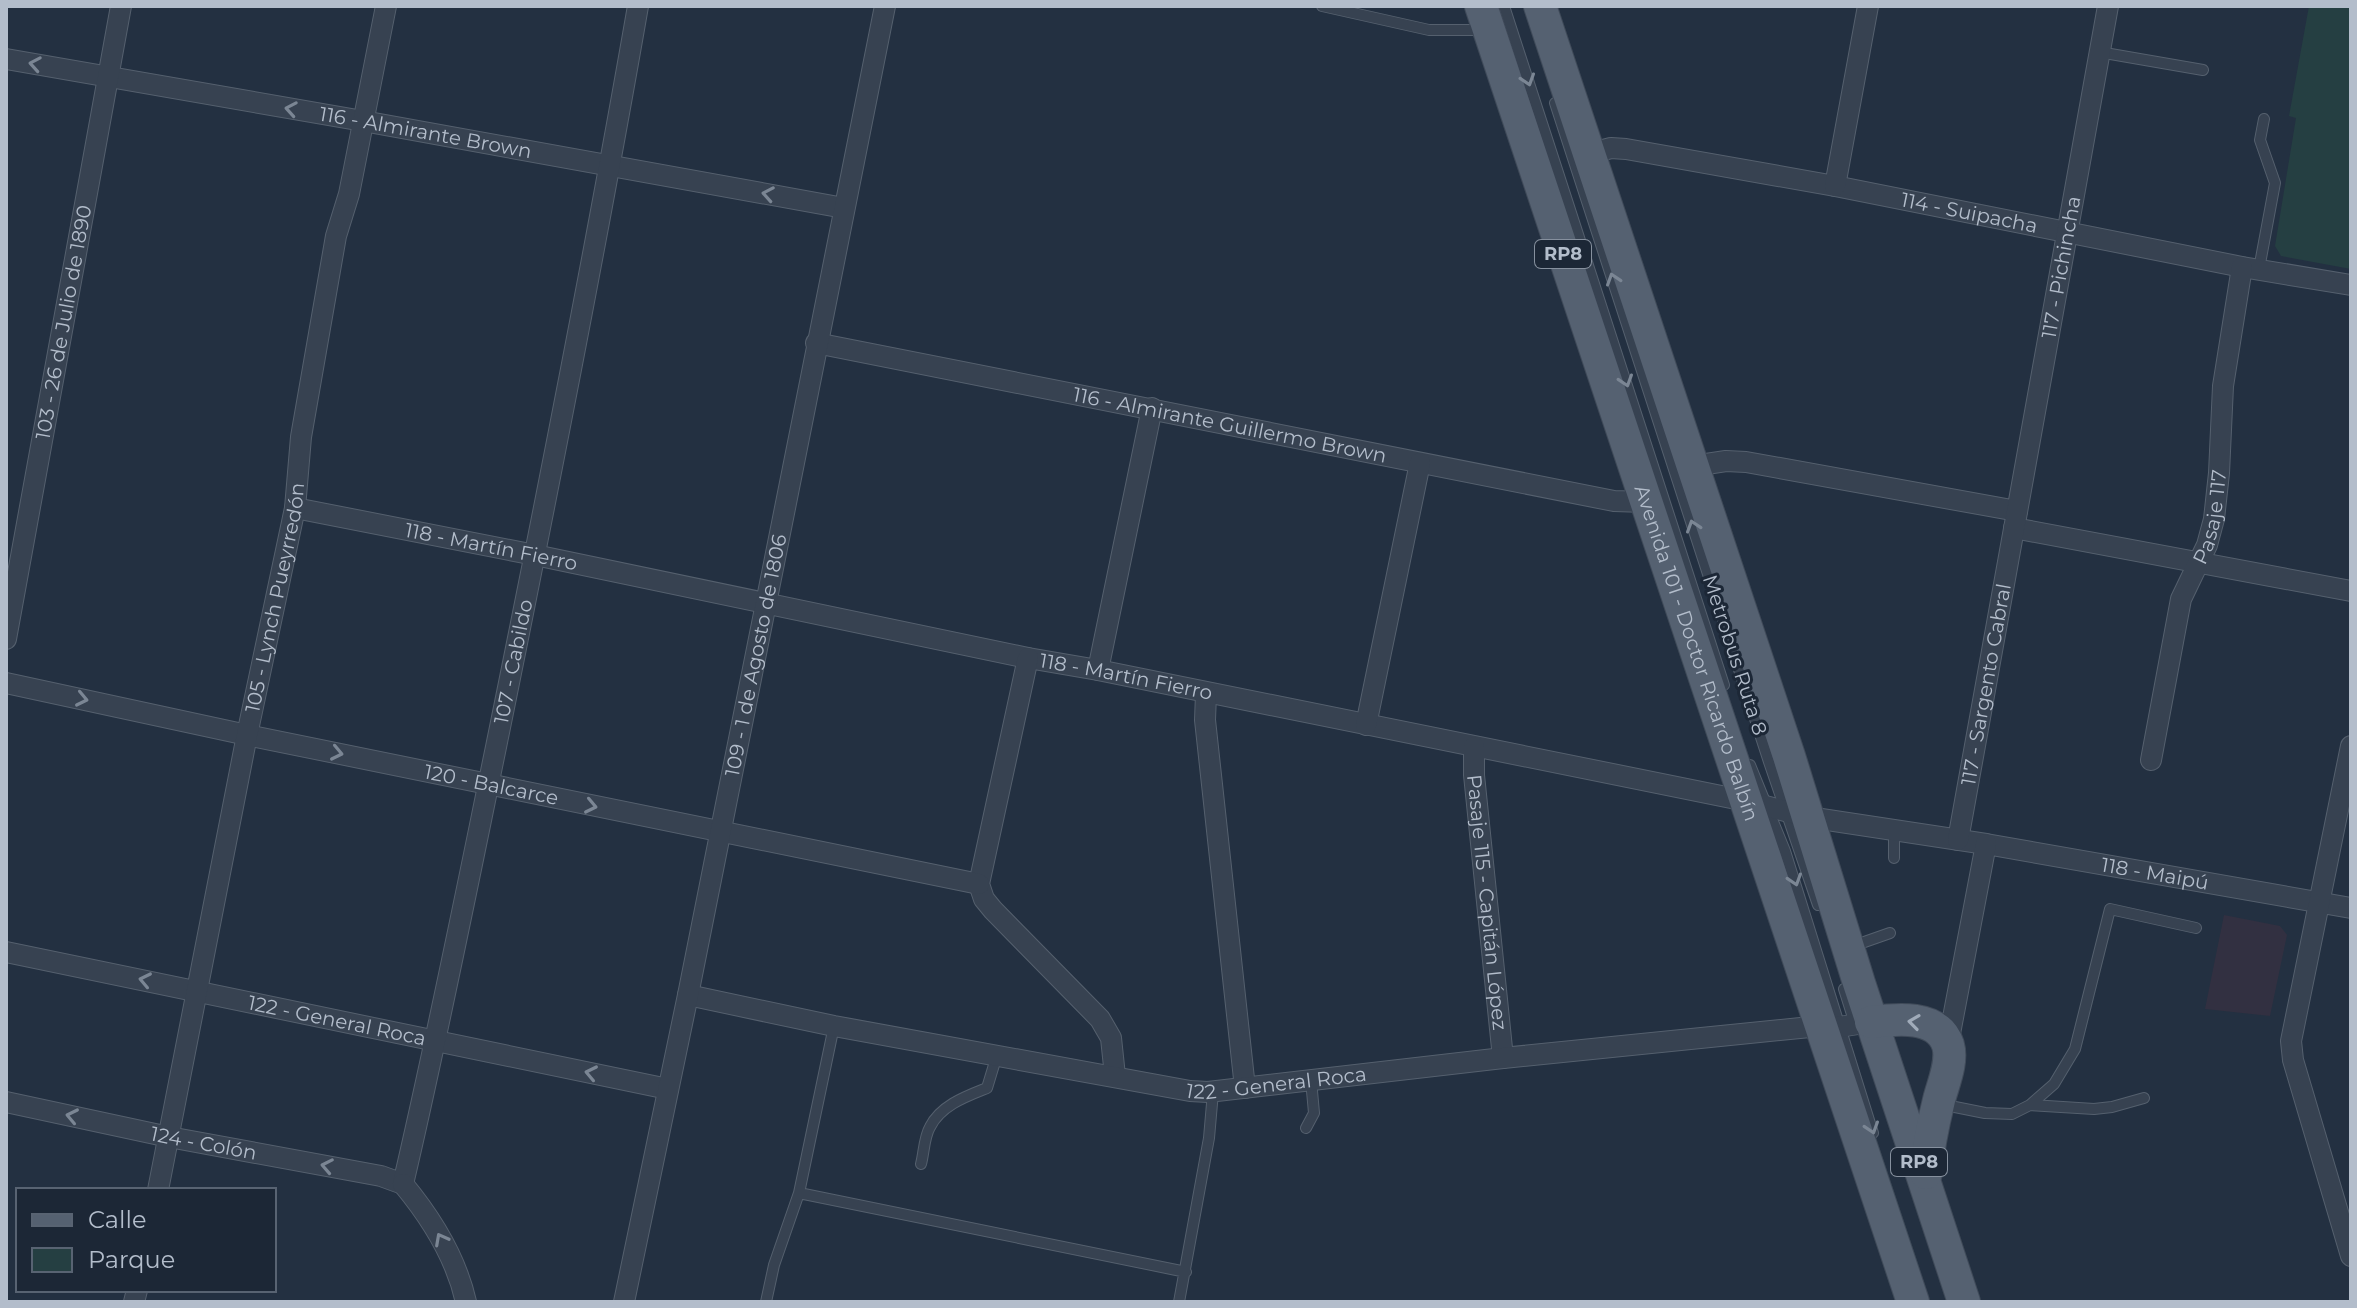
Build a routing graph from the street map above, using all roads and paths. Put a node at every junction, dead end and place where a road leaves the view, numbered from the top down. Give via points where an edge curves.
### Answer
1 (121, 6) edge
2 (386, 6) edge
3 (638, 6) edge
4 (885, 6) edge
5 (1322, 6) edge
6 (1540, 6) edge
7 (1868, 6) edge
8 (2108, 6) edge
9 (1491, 14) edge
10 (2099, 52) junction
11 (6, 59) edge
12 (2203, 70) dead end
13 (107, 77) junction
14 (1553, 96) dead end
15 (2264, 119) dead end
16 (363, 121) junction
17 (1588, 154) junction
18 (610, 165) junction
19 (1835, 186) junction
20 (844, 208) junction
21 (2066, 232) junction
22 (2251, 268) junction
23 (2351, 285) edge
24 (816, 343) junction
25 (1152, 408) junction
26 (1420, 463) junction
27 (1693, 466) junction
28 (1645, 502) junction
29 (295, 508) junction
30 (2016, 520) junction
31 (535, 555) junction
32 (2196, 563) junction
33 (2351, 591) edge
34 (764, 604) junction
35 (6, 639) edge
36 (1028, 658) junction
37 (1098, 670) junction
38 (6, 683) edge
39 (1206, 694) junction
40 (1728, 696) dead end
41 (1366, 725) junction
42 (247, 735) junction
43 (2351, 746) edge
44 (1474, 747) junction
45 (1747, 756) dead end
46 (2151, 760) dead end
47 (488, 784) junction
48 (1757, 804) junction
49 (1798, 815) junction
50 (1894, 830) junction
51 (719, 832) junction
52 (1958, 840) junction
53 (1986, 844) junction
54 (1894, 858) dead end
55 (979, 884) junction
56 (2320, 902) junction
57 (2351, 908) edge
58 (1822, 917) dead end
59 (2196, 928) dead end
60 (1890, 933) dead end
61 (6, 952) edge
62 (1844, 961) junction
63 (198, 991) junction
64 (688, 995) junction
65 (834, 1026) junction
66 (1849, 1027) junction
67 (437, 1040) junction
68 (1948, 1044) junction
69 (997, 1055) junction
70 (1503, 1058) junction
71 (1115, 1076) junction
72 (1311, 1080) junction
73 (1245, 1088) junction
74 (668, 1089) junction
75 (1213, 1092) junction
76 (2144, 1098) dead end
77 (6, 1102) edge
78 (1938, 1103) junction
79 (2030, 1105) junction
80 (1306, 1128) dead end
81 (169, 1137) junction
82 (1877, 1143) dead end
83 (921, 1164) dead end
84 (1925, 1180) junction
85 (403, 1184) junction
86 (158, 1188) edge
87 (799, 1193) junction
88 (2351, 1256) edge
89 (1186, 1272) junction
90 (466, 1302) edge
91 (624, 1302) edge
92 (766, 1302) edge
93 (1179, 1302) edge
94 (1913, 1302) edge
95 (1964, 1302) edge

1 - 13 street, 103 - 26 de Julio de 1890
2 - 16 street, 105 - Lynch Pueyrredón
3 - 18 street, 107 - Cabildo
4 - 20 street, 109 - 1 de Agosto de 1806
5 - 9 lane via 1429,30
6 - 17 main road, Avenida 101 - Doctor Ricardo Balbín / RP8
7 - 19 street
8 - 10 street, 117 - Pichincha
9 - 28 main road, Avenida 101 - Doctor Ricardo Balbín / RP8
9 -> 40 lane, Metrobus Ruta 8
10 - 12 lane
10 - 21 street, 117 - Pichincha
13 -> 11 street, 116 - Almirante Brown
16 -> 13 street, 116 - Almirante Brown
13 - 35 street, 103 - 26 de Julio de 1890
49 -> 14 lane, Metrobus Ruta 8 via 1765,748
15 - 22 lane via 2260,140 2275,183
16 - 18 street, 116 - Almirante Brown
16 - 29 street, 105 - Lynch Pueyrredón via 333,251 301,437
17 - 19 street, 114 - Suipacha via 1626,149
17 - 27 main road, Avenida 101 - Doctor Ricardo Balbín / RP8
20 -> 18 street, 116 - Almirante Brown
18 - 31 street, 107 - Cabildo
19 - 21 street, 114 - Suipacha
20 - 24 street, 109 - 1 de Agosto de 1806
21 - 22 street, 114 - Suipacha
21 - 30 street, 117 - Pichincha
22 - 23 street, 114 - Suipacha
22 - 32 street, Pasaje 117 via 2223,386 2214,519
24 - 25 street, 116 - Almirante Guillermo Brown
24 - 34 street, 109 - 1 de Agosto de 1806
25 - 26 street, 116 - Almirante Guillermo Brown
25 - 37 street
26 - 28 street, 116 - Almirante Guillermo Brown via 1614,501
26 - 41 street
27 - 30 street via 1746,462
27 - 49 main road, Avenida 101 - Doctor Ricardo Balbín / RP8
28 - 48 main road, Avenida 101 - Doctor Ricardo Balbín / RP8
29 - 31 street, 118 - Martín Fierro
29 - 42 street, 105 - Lynch Pueyrredón
30 - 32 street
30 - 52 street, 117 - Sargento Cabral
31 - 34 street, 118 - Martín Fierro
31 - 47 street, 107 - Cabildo
32 - 33 street
32 - 46 street, Pasaje 117 via 2181,599
34 - 36 street, 118 - Martín Fierro
34 - 51 street, 109 - 1 de Agosto de 1806
36 - 37 street, 118 - Martín Fierro
36 - 55 street
37 - 39 street, 118 - Martín Fierro
38 -> 42 street, 120 - Balcarce
39 - 41 street, 118 - Martín Fierro
39 - 73 street
41 - 44 street, 118 - Martín Fierro
42 -> 47 street, 120 - Balcarce
42 - 63 street, 105 - Lynch Pueyrredón
43 - 56 street
44 - 48 street, 118 - Martín Fierro
44 - 70 street, Pasaje 115 - Capitán López
45 - 48 lane, Metrobus Ruta 8
47 -> 51 street, 120 - Balcarce
47 - 67 street, 107 - Cabildo
48 - 49 street, 118 - Martín Fierro
48 - 66 main road, Avenida 101 - Doctor Ricardo Balbín / RP8
49 - 50 street, 118 - Martín Fierro
58 -> 49 lane, Metrobus Ruta 8
49 - 62 main road, Avenida 101 - Doctor Ricardo Balbín / RP8
50 - 52 street, 118 - Martín Fierro
50 - 54 lane
51 - 55 street, 120 - Balcarce
51 - 64 street, 109 - 1 de Agosto de 1806
52 - 53 street, 118 - Maipú
53 - 56 street, 118 - Maipú
53 - 68 street
55 - 71 street via 993,910 1100,1019 1111,1038
56 - 57 street, 118 - Maipú
56 - 88 street via 2291,1041
59 - 79 lane via 2110,909 2075,1049 2054,1084
60 - 62 lane
63 -> 61 street, 122 - General Roca
62 - 66 main road, Avenida 101 - Doctor Ricardo Balbín / RP8
63 - 67 street, 122 - General Roca
63 - 81 street, 105 - Lynch Pueyrredón
64 - 65 street, 122 - General Roca
64 - 74 street, 109 - 1 de Agosto de 1806
65 - 69 street, 122 - General Roca
65 - 87 lane
68 -> 66 main road via 1941,1033 1911,1020
66 - 70 street, 122 - General Roca
66 -> 82 lane
66 - 84 main road, Avenida 101 - Doctor Ricardo Balbín / RP8
66 - 94 main road, Avenida 101 - Doctor Ricardo Balbín / RP8
74 -> 67 street, 122 - General Roca
67 - 85 street, 107 - Cabildo
68 - 78 main road
69 - 71 street, 122 - General Roca
69 - 83 lane via 987,1088 944,1110 929,1127
70 - 72 street, 122 - General Roca
71 - 75 street, 122 - General Roca
72 - 73 street, 122 - General Roca
72 - 80 lane via 1314,1113
73 - 75 street, 122 - General Roca
74 - 91 street, 109 - 1 de Agosto de 1806
75 - 89 lane
76 - 79 lane via 2094,1109
81 -> 77 street, 124 - Colón
78 - 79 lane via 1999,1114
78 - 84 main road
85 -> 81 street, 124 - Colón
81 - 86 street, 105 - Lynch Pueyrredón
84 - 95 main road, Avenida 101 - Doctor Ricardo Balbín / RP8
90 -> 85 street via 445,1245
87 - 89 lane
87 - 92 lane
89 - 93 lane

